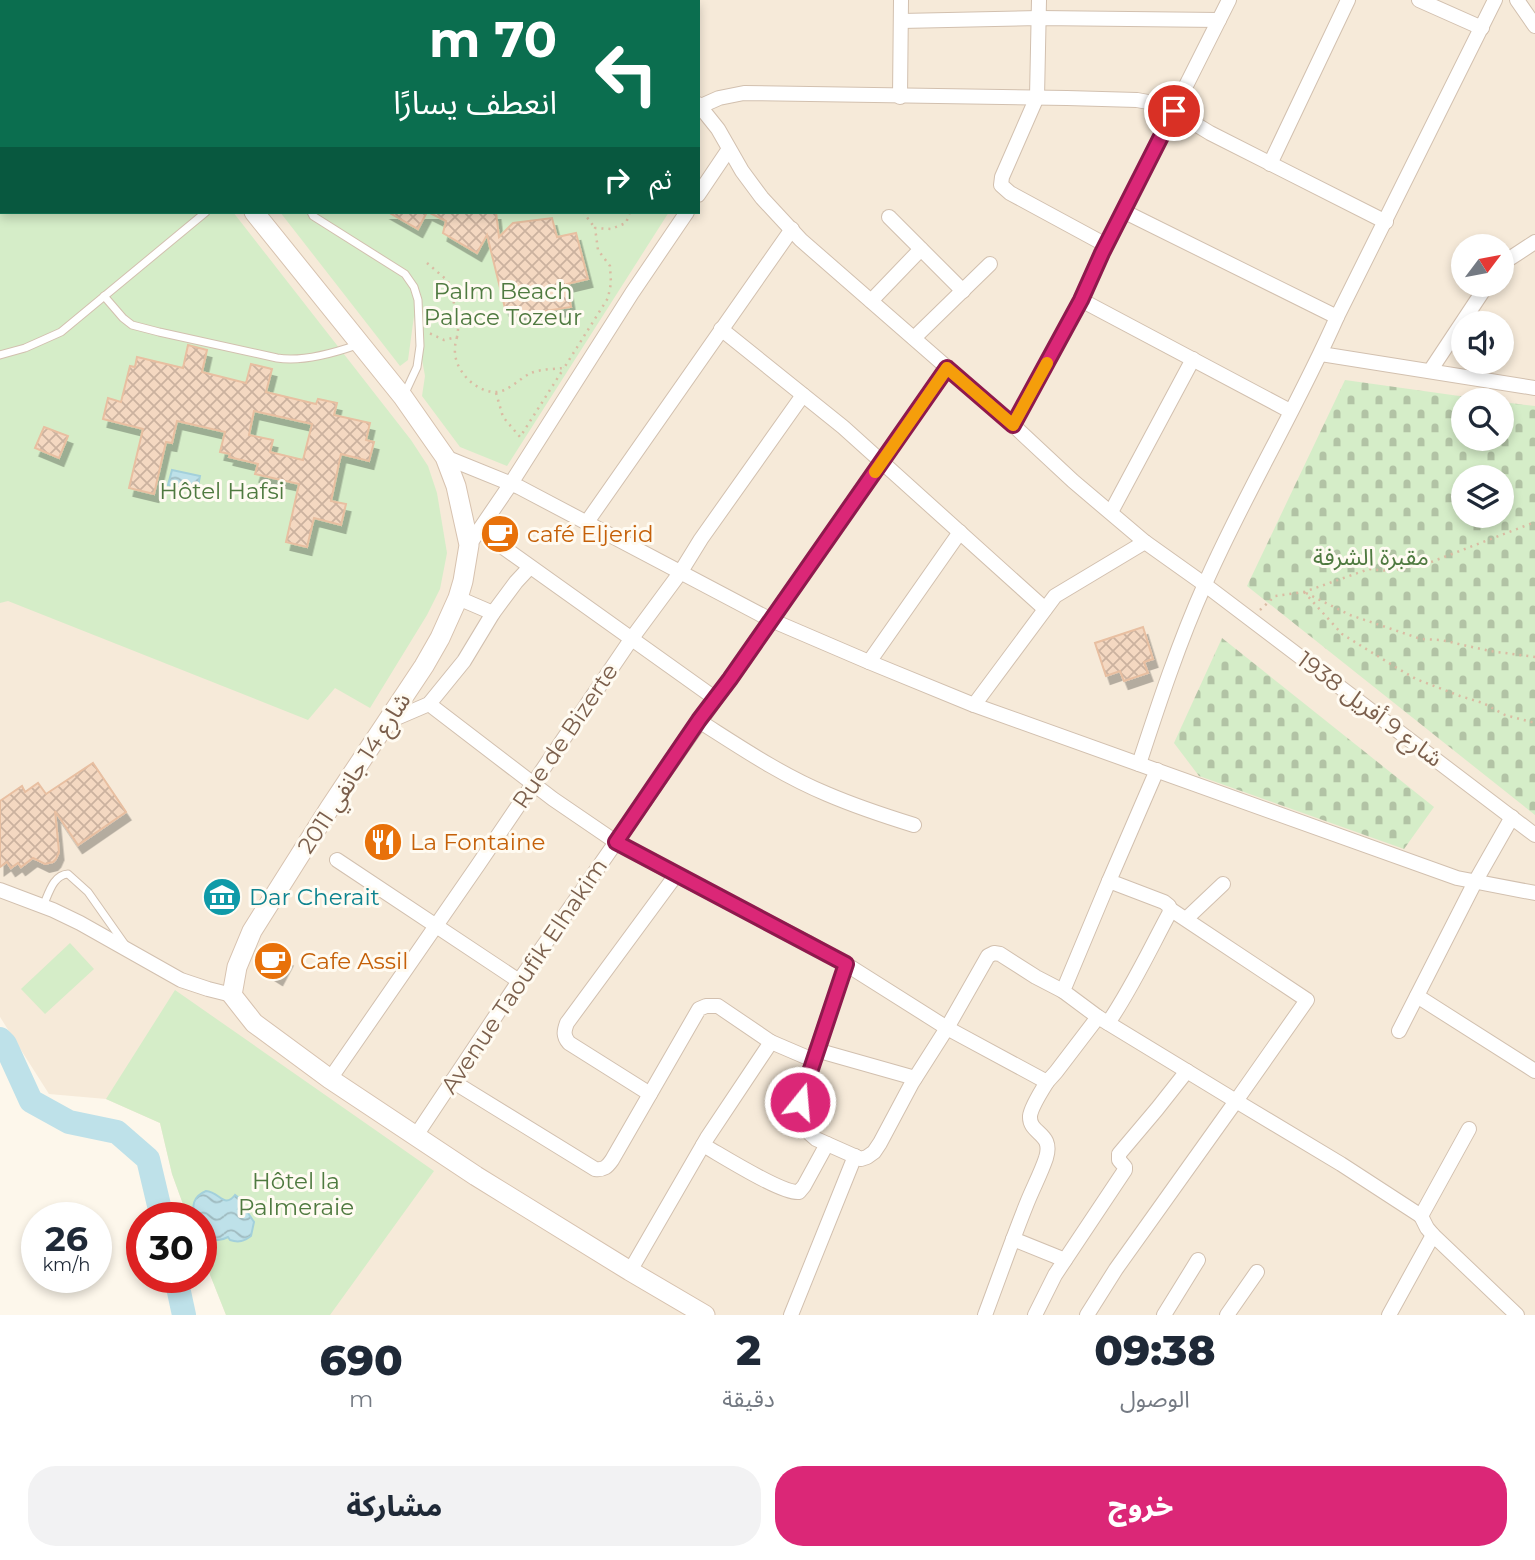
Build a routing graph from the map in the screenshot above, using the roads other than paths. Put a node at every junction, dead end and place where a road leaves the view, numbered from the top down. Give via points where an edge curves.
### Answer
1 (901, 0) edge
2 (1039, 0) edge
3 (1229, 0) edge
4 (1349, 0) edge
5 (1419, 0) edge
6 (1495, 0) edge
7 (1517, 0) edge
8 (1039, 18) junction
9 (1219, 20) junction
10 (901, 21) junction
11 (1535, 26) edge
12 (1482, 28) junction
13 (900, 97) junction
14 (1037, 97) junction
15 (700, 105) edge
16 (1174, 111) junction
17 (729, 149) junction
18 (1270, 164) junction
19 (700, 192) edge
20 (1123, 211) junction
21 (204, 214) edge
22 (256, 214) edge
23 (312, 214) edge
24 (686, 214) edge
25 (888, 217) dead end
26 (1386, 222) junction
27 (792, 229) junction
28 (1535, 242) edge
29 (1106, 245) junction
30 (921, 249) junction
31 (1514, 256) edge
32 (990, 264) dead end
33 (962, 291) junction
34 (104, 296) junction
35 (1478, 298) edge
36 (1081, 300) junction
37 (871, 301) junction
38 (1337, 317) junction
39 (721, 329) junction
40 (914, 338) junction
41 (361, 343) junction
42 (1321, 354) junction
43 (0, 355) edge
44 (1193, 359) junction
45 (947, 368) junction
46 (1430, 371) junction
47 (1535, 388) edge
48 (803, 395) junction
49 (403, 397) junction
50 (1290, 411) junction
51 (1013, 425) junction
52 (445, 457) junction
53 (882, 462) junction
54 (510, 485) junction
55 (1111, 512) junction
56 (587, 522) junction
57 (960, 533) junction
58 (474, 538) junction
59 (1145, 542) junction
60 (530, 567) junction
61 (680, 573) junction
62 (1204, 584) junction
63 (458, 598) junction
64 (1045, 609) junction
65 (493, 613) junction
66 (771, 620) junction
67 (632, 638) junction
68 (869, 662) junction
69 (716, 699) junction
70 (429, 704) junction
71 (974, 705) junction
72 (699, 720) junction
73 (387, 722) junction
74 (1139, 764) junction
75 (1157, 770) junction
76 (533, 784) junction
77 (1512, 817) junction
78 (914, 825) dead end
79 (1535, 835) edge
80 (616, 842) junction
81 (337, 860) dead end
82 (676, 875) junction
83 (1109, 881) junction
84 (1475, 882) junction
85 (1223, 884) dead end
86 (0, 890) edge
87 (1535, 893) edge
88 (43, 906) junction
89 (1170, 909) junction
90 (1186, 919) junction
91 (435, 927) junction
92 (129, 950) junction
93 (846, 964) junction
94 (519, 981) junction
95 (1063, 991) junction
96 (232, 995) junction
97 (1417, 996) junction
98 (1103, 1020) junction
99 (947, 1028) junction
100 (1399, 1031) dead end
101 (771, 1042) junction
102 (814, 1055) junction
103 (1187, 1071) junction
104 (1535, 1071) edge
105 (915, 1078) junction
106 (330, 1079) junction
107 (452, 1081) junction
108 (1047, 1082) junction
109 (650, 1094) junction
110 (1236, 1101) junction
111 (1469, 1129) dead end
112 (415, 1136) junction
113 (827, 1144) junction
114 (703, 1145) junction
115 (855, 1156) junction
116 (1420, 1216) junction
117 (1433, 1235) junction
118 (1013, 1239) junction
119 (1065, 1260) junction
120 (1199, 1260) dead end
121 (630, 1271) junction
122 (1257, 1272) dead end
123 (705, 1315) edge
124 (791, 1315) edge
125 (985, 1315) edge
126 (1035, 1315) edge
127 (1087, 1315) edge
128 (1164, 1315) edge
129 (1227, 1315) edge
130 (1389, 1315) edge
131 (1517, 1315) edge

1 - 10 street
2 - 8 street
3 - 9 street
4 - 18 street
5 - 12 street
6 - 12 street
7 - 11 street
8 - 9 street
8 - 10 street
8 - 14 street
9 - 16 street
10 - 13 street
12 - 26 street
13 - 14 street
13 - 15 street via 744,93
14 - 16 street via 1137,100
14 - 29 street via 1001,185
15 - 17 street, شارع 9 أفريل 1938
16 - 18 street
16 - 20 street
17 - 19 street
17 - 27 street, شارع 9 أفريل 1938 via 762,198
18 - 26 street
20 - 29 street
20 - 38 street
21 - 34 lane
22 - 41 main road, شارع 14 جانفي 2011
23 - 49 lane via 405,274 414,287 418,300 417,367
24 - 54 street
25 - 30 street
26 - 38 street
27 - 37 street, شارع 9 أفريل 1938
27 - 39 street
28 - 31 street
29 - 36 street
30 - 33 street
30 - 37 street
32 - 33 street
33 - 40 street
34 - 41 lane via 132,325 289,360
34 - 43 lane via 61,332
35 - 46 street
36 - 44 street
36 - 51 street
37 - 40 street, شارع 9 أفريل 1938
38 - 42 street
39 - 48 street
39 - 56 street
40 - 45 street, شارع 9 أفريل 1938
41 - 49 main road, شارع 14 جانفي 2011
42 - 46 street
42 - 50 street
44 - 50 street
44 - 55 street
45 - 51 street, شارع 9 أفريل 1938
45 - 53 street, Avenue Taoufik Elhakim
46 - 47 street
48 - 53 street
48 - 61 street, Rue de Bizerte
49 - 52 main road, شارع 14 جانفي 2011
50 - 62 street
51 - 55 street, شارع 9 أفريل 1938
52 - 54 street
52 - 58 main road, شارع 14 جانفي 2011
53 - 57 street
53 - 66 street, Avenue Taoufik Elhakim
54 - 56 street
54 - 58 street
55 - 59 street, شارع 9 أفريل 1938
56 - 61 street
57 - 64 street
57 - 68 street
58 - 60 street
58 - 63 main road, شارع 14 جانفي 2011
59 - 62 street, شارع 9 أفريل 1938
59 - 64 street via 1055,596
60 - 65 street
60 - 67 street
61 - 66 street
61 - 67 street, Rue de Bizerte
62 - 74 street
62 - 77 street, شارع 9 أفريل 1938
63 - 65 street
63 - 73 main road, شارع 14 جانفي 2011 via 424,666
64 - 71 street
65 - 70 street via 464,661
66 - 68 street
66 - 69 street, Avenue Taoufik Elhakim
67 - 69 street
67 - 76 street, Rue de Bizerte
68 - 71 street
69 - 72 street, Avenue Taoufik Elhakim
70 - 73 street
70 - 76 street
71 - 74 street
72 - 78 street via 763,762 825,794
72 - 80 street, Avenue Taoufik Elhakim
73 - 96 main road, شارع 14 جانفي 2011 via 252,931 237,967
74 - 75 street
75 - 83 street
75 - 84 street
76 - 80 street
76 - 91 street, Rue de Bizerte
77 - 79 street, شارع 9 أفريل 1938
77 - 84 street
80 - 82 street
80 - 94 street, Avenue Taoufik Elhakim
81 - 91 street
82 - 93 street
82 - 109 street via 564,1031 569,1044
83 - 89 street via 1164,902
83 - 95 street
84 - 87 street
84 - 97 street
85 - 90 street
86 - 88 street
88 - 92 street
88 - 92 lane via 56,878 68,874 89,892
89 - 90 street
89 - 98 street via 1116,1012
90 - 110 street via 1307,1000
91 - 94 street
91 - 106 street, Rue de Bizerte
92 - 96 street via 181,980
93 - 99 street
93 - 102 street
94 - 107 street, Avenue Taoufik Elhakim
95 - 98 street
95 - 99 street via 994,953 983,962
96 - 106 main road via 254,1023
97 - 100 street
97 - 104 street
98 - 103 street
98 - 108 street
99 - 105 street
99 - 108 street
101 - 102 street
101 - 109 street via 718,1006 699,1009
101 - 114 street
102 - 105 street
102 - 113 street via 800,1107 808,1132
103 - 110 street
103 - 119 street via 1119,1154 1125,1170
105 - 115 street via 874,1152 861,1159
106 - 112 main road
107 - 109 street via 603,1170
107 - 112 street, Avenue Taoufik Elhakim
108 - 118 street via 1030,1114 1034,1127 1047,1140 1046,1157
110 - 116 street
110 - 127 street
111 - 116 street
112 - 121 main road
113 - 114 street via 804,1186 793,1193
113 - 115 street
114 - 121 street
115 - 124 street
116 - 117 street
117 - 130 street
117 - 131 street
118 - 119 street
118 - 125 street
119 - 126 street
120 - 128 street
121 - 123 main road
122 - 129 street

